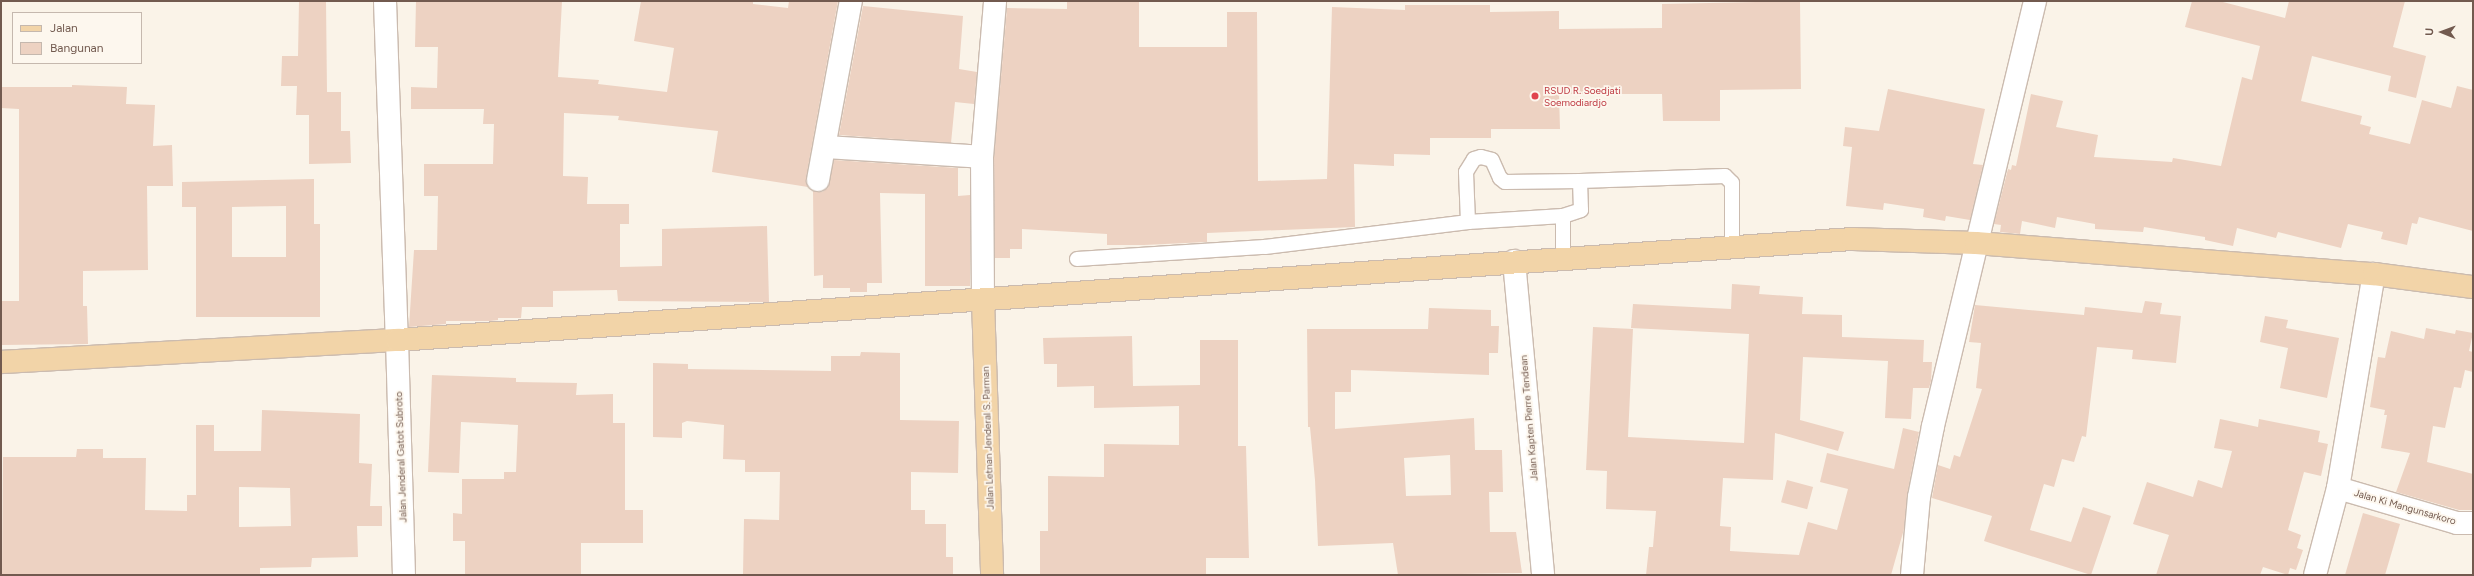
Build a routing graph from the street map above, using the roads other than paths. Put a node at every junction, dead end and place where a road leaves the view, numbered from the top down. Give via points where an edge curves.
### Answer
1 (385, 1) edge
2 (851, 1) edge
3 (995, 1) edge
4 (2035, 1) edge
5 (825, 147) junction
6 (982, 157) junction
7 (818, 180) dead end
8 (1580, 181) junction
9 (1563, 216) junction
10 (1468, 222) junction
11 (1976, 244) junction
12 (1732, 246) junction
13 (1563, 258) junction
14 (1077, 259) dead end
15 (1514, 262) junction
16 (2374, 274) junction
17 (2473, 287) edge
18 (983, 300) junction
19 (398, 340) junction
20 (1, 362) edge
21 (2338, 488) junction
22 (2473, 523) edge
23 (404, 575) edge
24 (992, 575) edge
25 (1543, 575) edge
26 (1912, 575) edge
27 (2315, 575) edge

1 - 19 street, Jalan Jenderal Gatot Subroto
2 - 5 street
3 - 6 street
4 - 11 street
5 - 6 street
5 - 7 street
6 - 18 street
8 - 9 lane via 1581,210
8 - 10 lane via 1505,182 1500,178 1492,160 1474,159 1466,172
8 - 12 lane via 1725,176 1732,183
9 - 10 lane
9 - 13 lane
10 - 14 lane via 1265,247
11 - 12 main road via 1853,239
11 - 16 main road
11 - 26 street via 1920,489
12 - 13 main road
13 - 15 main road
15 - 18 main road
15 - 25 street, Jalan Kapten Pierre Tendean
16 - 17 main road
16 - 21 street
18 - 19 main road
18 - 24 main road, Jalan Letnan Jenderal S. Parman
19 - 20 main road
19 - 23 street, Jalan Jenderal Gatot Subroto
21 - 22 street, Jalan Ki Mangunsarkoro via 2457,524
21 - 27 street

